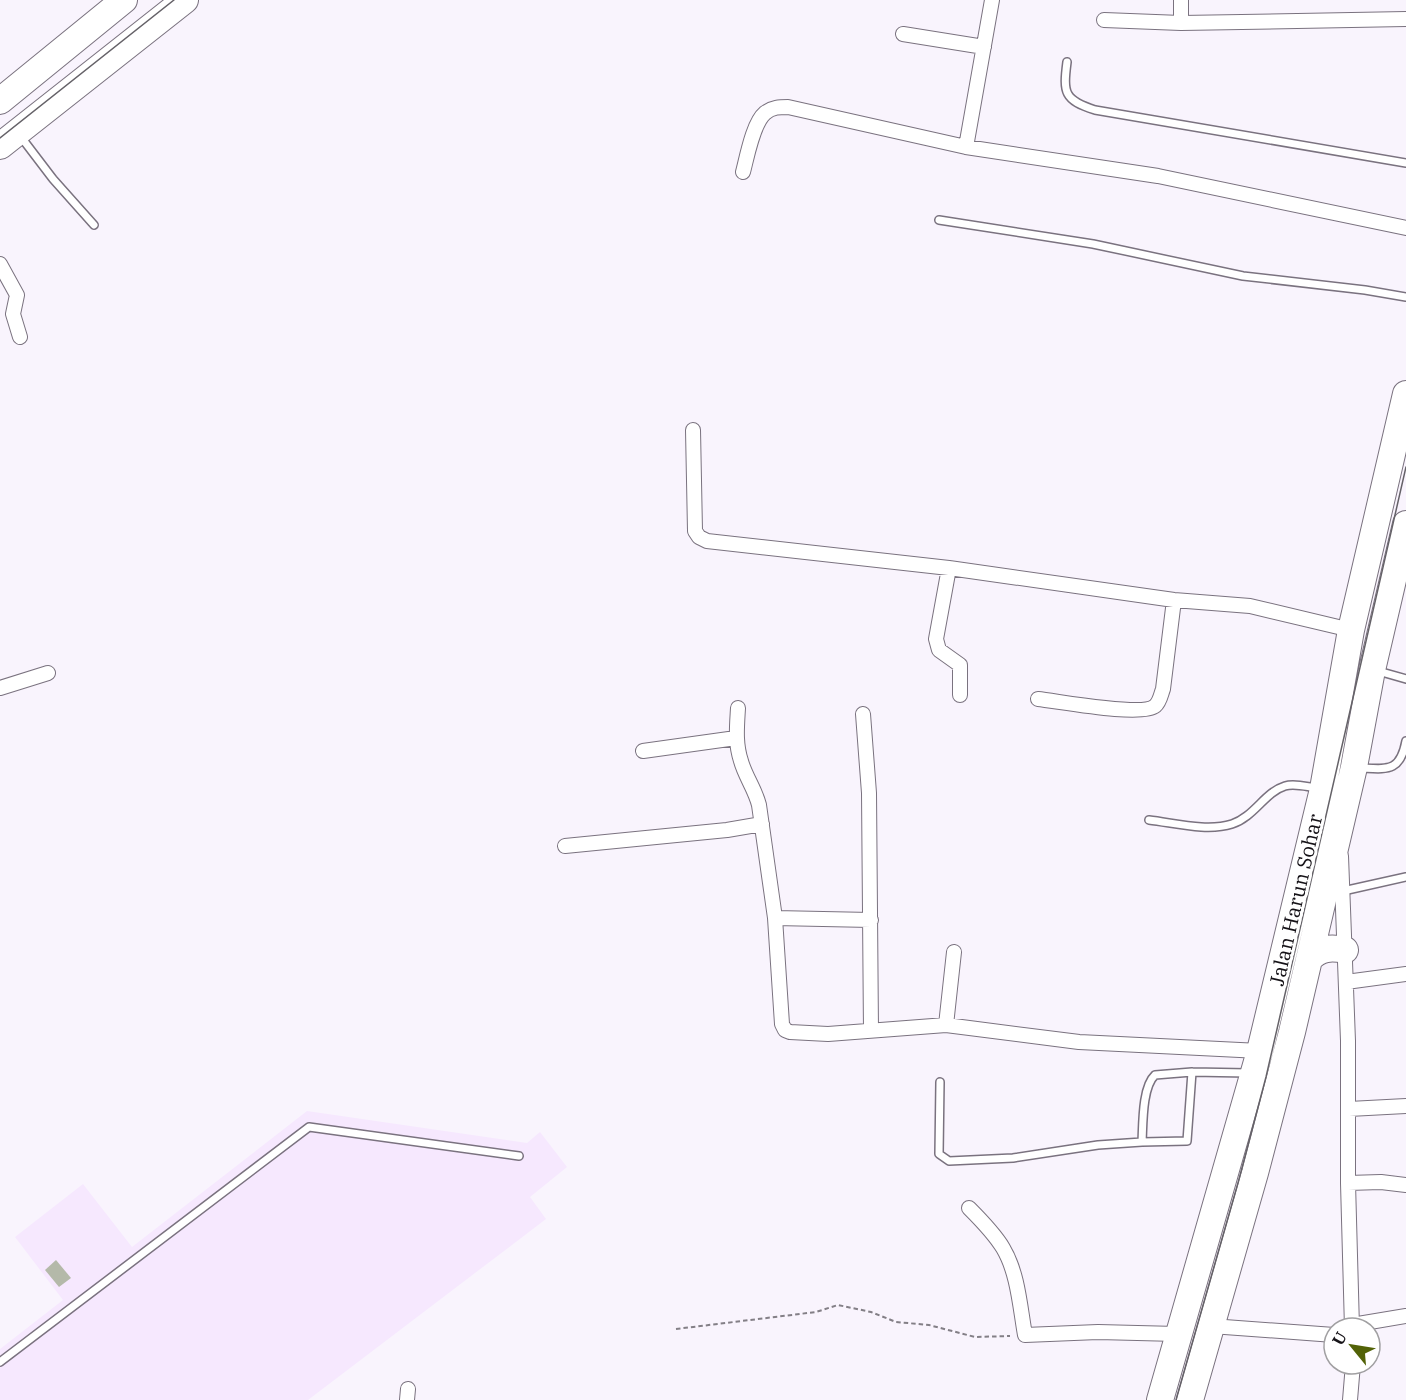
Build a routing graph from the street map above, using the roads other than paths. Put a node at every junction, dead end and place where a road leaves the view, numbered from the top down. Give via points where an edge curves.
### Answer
1 (124, 0) edge
2 (185, 0) edge
3 (992, 0) edge
4 (1181, 0) edge
5 (1406, 19) edge
6 (1104, 20) dead end
7 (1181, 23) junction
8 (903, 34) dead end
9 (984, 46) junction
10 (1067, 62) dead end
11 (0, 101) edge
12 (9, 139) edge
13 (966, 147) junction
14 (1406, 163) edge
15 (743, 172) dead end
16 (939, 220) dead end
17 (94, 225) dead end
18 (1406, 228) edge
19 (0, 264) edge
20 (1406, 297) edge
21 (20, 337) dead end
22 (1406, 394) edge
23 (693, 430) dead end
24 (1406, 524) edge
25 (949, 568) junction
26 (1174, 600) junction
27 (1351, 630) junction
28 (1382, 672) junction
29 (48, 673) dead end
30 (1406, 679) edge
31 (0, 688) edge
32 (960, 695) dead end
33 (1038, 699) dead end
34 (738, 708) dead end
35 (862, 714) dead end
36 (736, 738) junction
37 (1406, 741) edge
38 (643, 752) dead end
39 (1354, 767) junction
40 (1323, 789) junction
41 (1149, 820) dead end
42 (762, 824) junction
43 (1338, 828) junction
44 (565, 846) dead end
45 (1406, 877) edge
46 (1343, 891) junction
47 (775, 918) junction
48 (871, 920) junction
49 (1345, 950) junction
50 (954, 952) dead end
51 (1309, 959) junction
52 (1406, 974) edge
53 (1346, 982) junction
54 (946, 1025) junction
55 (871, 1031) junction
56 (1256, 1062) junction
57 (1192, 1072) junction
58 (940, 1082) dead end
59 (1406, 1106) edge
60 (1349, 1109) junction
61 (1142, 1142) junction
62 (519, 1156) dead end
63 (1348, 1183) junction
64 (1406, 1185) edge
65 (969, 1208) dead end
66 (1352, 1316) edge
67 (1406, 1316) edge
68 (1382, 1320) edge
69 (1211, 1326) junction
70 (1177, 1334) junction
71 (1322, 1334) edge
72 (0, 1362) edge
73 (1352, 1376) edge
74 (1160, 1400) edge
75 (1190, 1400) edge
76 (1350, 1400) edge

1 - 11 highway
2 - 12 highway
3 - 9 street
4 - 7 street
5 - 7 street
6 - 7 street
8 - 9 street
9 - 13 street
10 - 14 lane via 1064,86 1068,96 1095,110
12 - 17 lane via 53,179
13 - 15 street via 776,107 759,121
13 - 18 street via 1158,176
16 - 20 lane via 1093,244 1243,276
19 - 21 street via 17,295 13,314
22 - 27 highway, Jalan Harun Sohar
23 - 25 street via 695,531 699,537
24 - 28 highway, Jalan Harun Sohar
25 - 26 street
25 - 32 street via 936,639 939,650 960,665
26 - 27 street via 1250,606
26 - 33 street via 1163,689 1153,707 1125,710
27 - 40 highway, Jalan Harun Sohar
28 - 30 lane
28 - 39 highway, Jalan Harun Sohar
29 - 31 street
34 - 36 street
35 - 48 street via 869,793
36 - 38 street
36 - 42 street via 741,763 755,789
37 - 39 lane via 1404,755 1394,767
39 - 43 highway, Jalan Harun Sohar
40 - 41 lane via 1284,786 1246,817 1224,826
40 - 56 highway, Jalan Harun Sohar
42 - 44 street
42 - 47 street
43 - 46 street
43 - 51 highway, Jalan Harun Sohar
45 - 46 lane
46 - 49 street
47 - 48 street
47 - 55 street via 784,1028 793,1033
48 - 55 street
49 - 51 highway via 1326,948
49 - 53 street
50 - 54 street
51 - 69 highway, Jalan Harun Sohar via 1256,1173
52 - 53 street
53 - 60 street
54 - 55 street
54 - 56 street
56 - 57 lane
56 - 70 highway, Jalan Harun Sohar
57 - 61 lane via 1157,1074 1151,1078
57 - 61 lane via 1187,1141
58 - 61 lane via 939,1154 946,1161 1014,1158
59 - 60 street
60 - 63 street
62 - 72 lane via 309,1126
63 - 64 street
63 - 66 street
65 - 70 street via 992,1233 1010,1263 1025,1335
67 - 68 street
69 - 71 street
69 - 75 highway, Jalan Harun Sohar
70 - 74 highway, Jalan Harun Sohar
73 - 76 street

